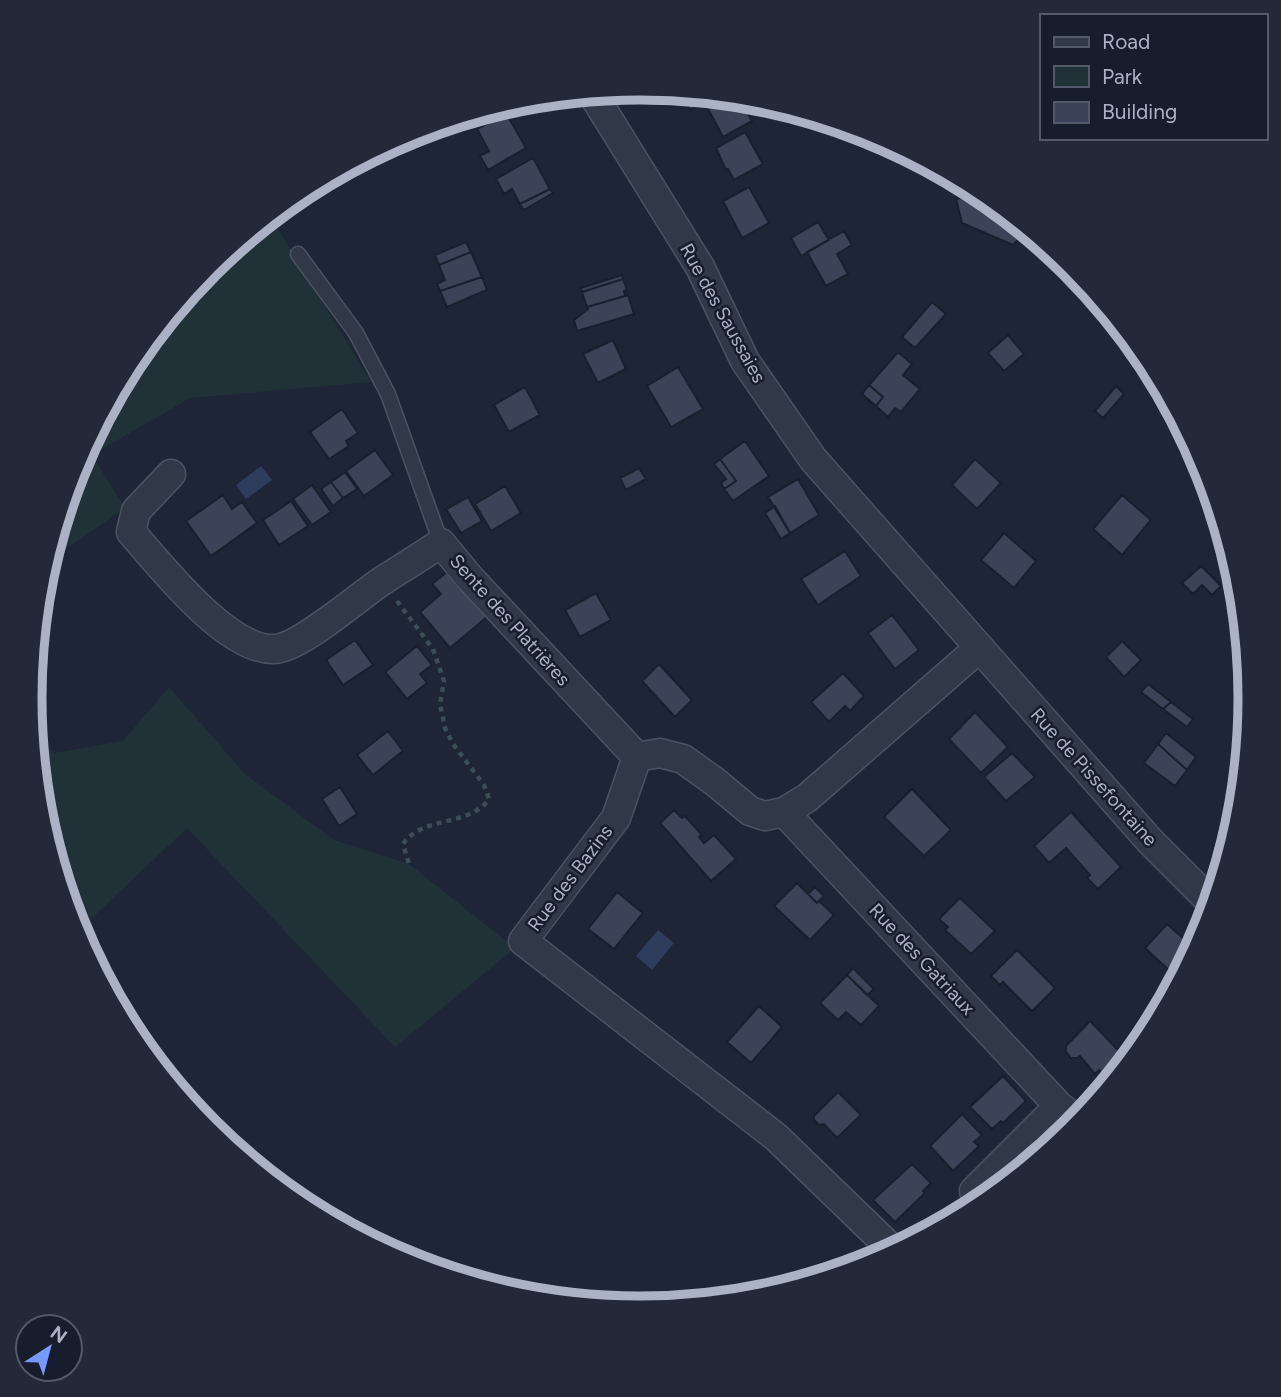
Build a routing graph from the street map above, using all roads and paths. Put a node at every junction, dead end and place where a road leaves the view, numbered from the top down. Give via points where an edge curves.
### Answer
1 (597, 101) edge
2 (298, 254) dead end
3 (171, 474) dead end
4 (442, 543) junction
5 (382, 581) junction
6 (979, 648) junction
7 (637, 757) junction
8 (784, 812) junction
9 (409, 864) dead end
10 (1205, 896) edge
11 (1069, 1114) edge
12 (974, 1191) dead end
13 (886, 1244) edge

1 - 6 street, Rue des Saussaies via 700,267 745,361 813,459
2 - 4 lane via 356,333 388,394
3 - 5 street, Sente des Platrières via 136,511 131,532 194,603 246,643 274,650 301,639
4 - 5 street, Sente des Platrières
4 - 7 street, Sente des Platrières via 468,577
5 - 9 path via 433,649 444,681 440,704 445,728 489,799 482,810 421,828 406,839 402,844
6 - 8 street via 807,798
6 - 10 street, Rue de Pissefontaine via 1150,841
7 - 8 street via 660,753 683,759 750,811 765,817
7 - 13 street, Rue des Bazins via 616,818 523,941 776,1137
8 - 11 street, Rue des Gatriaux
11 - 12 street, Rue des Gatriaux

